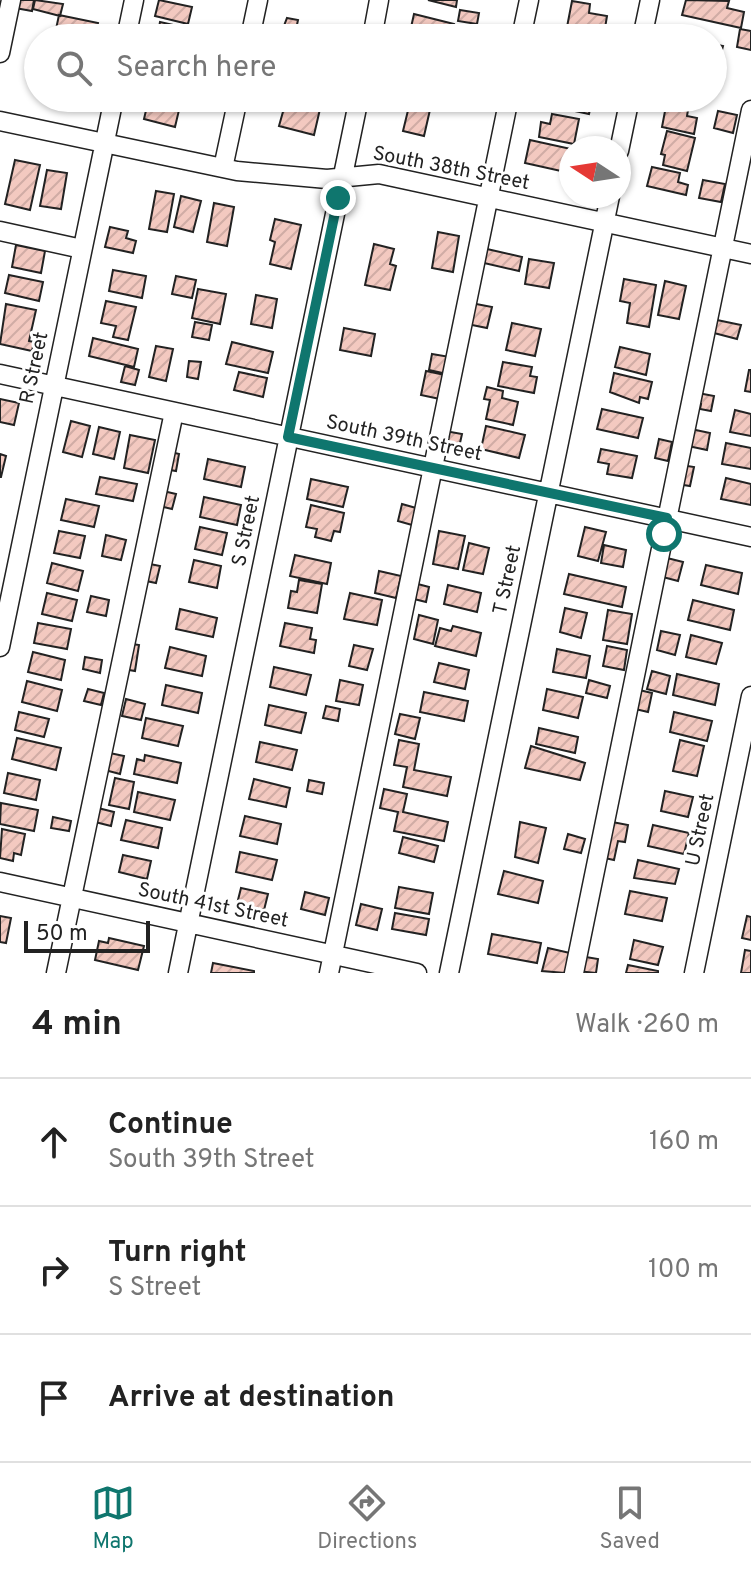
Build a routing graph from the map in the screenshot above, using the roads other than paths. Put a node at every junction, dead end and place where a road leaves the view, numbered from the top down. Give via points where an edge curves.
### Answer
1 (11, 0) edge
2 (134, 0) edge
3 (258, 0) edge
4 (379, 0) edge
5 (529, 0) edge
6 (650, 0) edge
7 (129, 24) edge
8 (253, 24) edge
9 (375, 24) edge
10 (524, 24) edge
11 (645, 24) edge
12 (0, 53) edge
13 (751, 110) edge
14 (111, 112) edge
15 (235, 112) edge
16 (356, 112) edge
17 (506, 112) edge
18 (627, 112) edge
19 (0, 121) edge
20 (622, 136) edge
21 (104, 144) junction
22 (223, 168) junction
23 (343, 176) junction
24 (488, 198) junction
25 (607, 208) edge
26 (604, 222) junction
27 (0, 231) edge
28 (722, 248) junction
29 (82, 249) junction
30 (751, 254) edge
31 (0, 374) edge
32 (54, 385) junction
33 (174, 412) junction
34 (288, 437) junction
35 (435, 468) junction
36 (548, 493) junction
37 (667, 518) junction
38 (751, 537) edge
39 (0, 647) edge
40 (751, 696) edge
41 (0, 882) edge
42 (72, 898) junction
43 (189, 923) junction
44 (331, 964) edge
45 (56, 973) edge
46 (178, 973) edge
47 (417, 973) edge
48 (449, 973) edge
49 (574, 973) edge
50 (694, 973) edge

1 - 12 street
2 - 7 street
3 - 8 street
4 - 9 street
5 - 10 street
6 - 11 street
13 - 28 street
14 - 21 street, R Street
15 - 22 street
16 - 23 street, S Street
17 - 24 street
18 - 20 street
19 - 21 street, South 38th Street
21 - 22 street, South 38th Street
21 - 29 street, R Street
22 - 23 street, South 38th Street via 327,179
23 - 24 street, South 38th Street via 379,174
23 - 34 street, S Street
24 - 26 street, South 38th Street
24 - 35 street
25 - 26 street, T Street
26 - 28 street, South 38th Street
26 - 36 street, T Street
27 - 29 street
28 - 30 street, South 38th Street
28 - 37 street
29 - 32 street, R Street
31 - 32 street, South 39th Street
32 - 33 street, South 39th Street
32 - 39 street, R Street
33 - 34 street, South 39th Street
33 - 42 street
34 - 35 street, South 39th Street
34 - 43 street, S Street
35 - 36 street, South 39th Street
35 - 44 street
36 - 37 street, South 39th Street
36 - 48 street, T Street
37 - 38 street, South 39th Street
37 - 49 street
40 - 50 street, U Street
41 - 42 street, South 41st Street
42 - 43 street, South 41st Street
42 - 45 street
43 - 44 street, South 41st Street
43 - 46 street, S Street
44 - 47 street, South 41st Street

